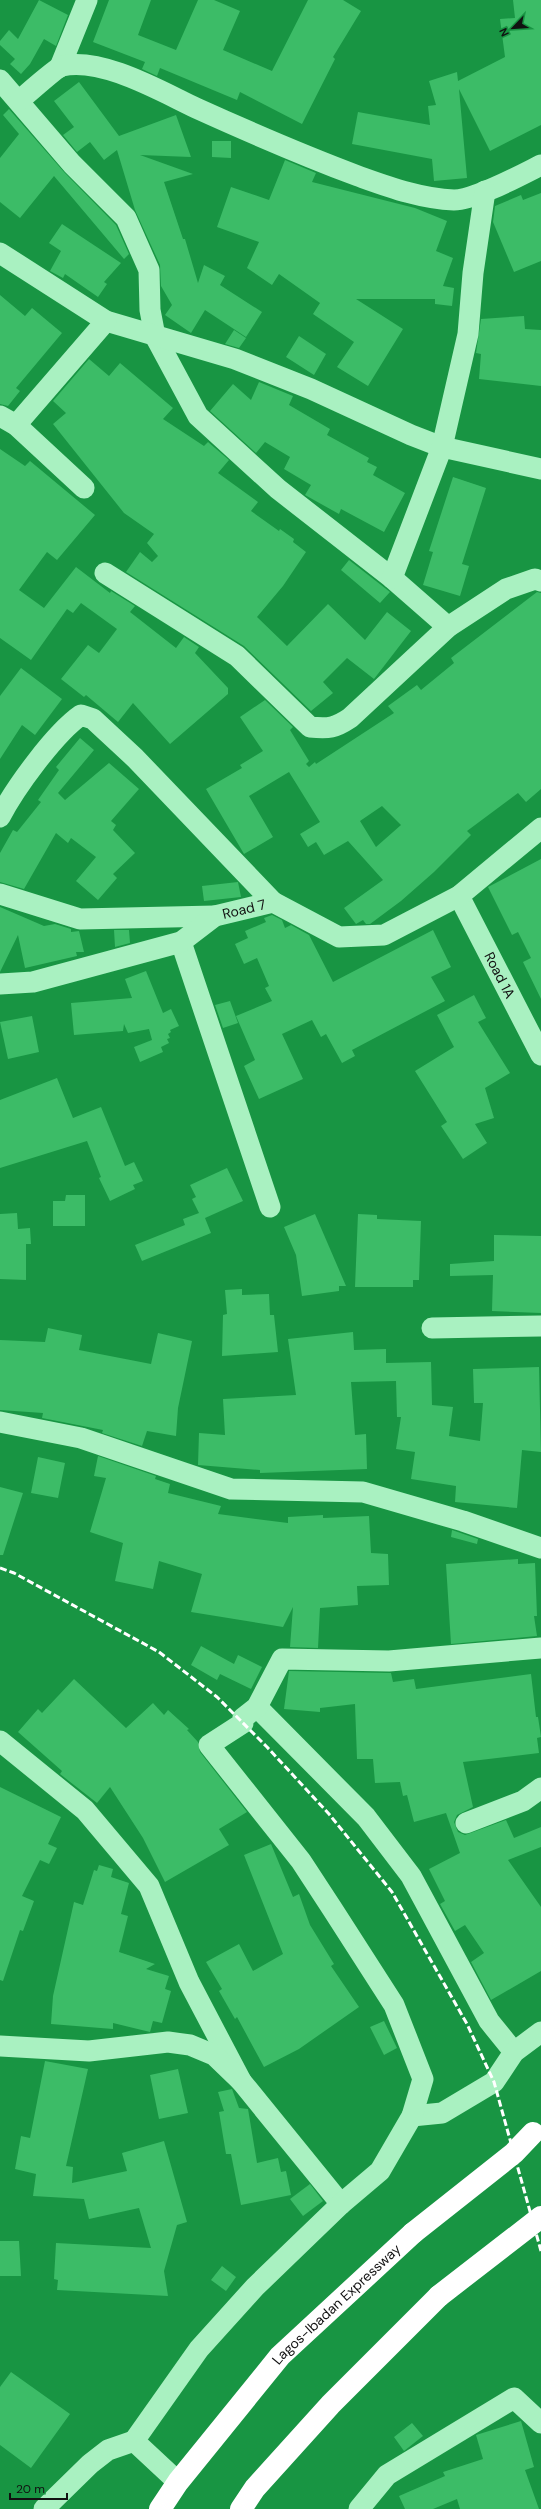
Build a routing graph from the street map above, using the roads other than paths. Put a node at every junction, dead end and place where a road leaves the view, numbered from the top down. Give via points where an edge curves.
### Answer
1 (87, 0) edge
2 (60, 67) junction
3 (0, 80) edge
4 (20, 100) junction
5 (541, 165) edge
6 (485, 191) junction
7 (0, 253) edge
8 (106, 321) junction
9 (155, 336) junction
10 (8, 420) edge
11 (442, 447) junction
12 (541, 469) edge
13 (84, 488) dead end
14 (105, 573) dead end
15 (392, 578) junction
16 (541, 581) edge
17 (448, 627) junction
18 (0, 817) edge
19 (541, 828) edge
20 (0, 894) edge
21 (459, 896) junction
22 (273, 902) junction
23 (215, 916) junction
24 (181, 942) junction
25 (0, 984) edge
26 (541, 1055) edge
27 (270, 1207) dead end
28 (541, 1326) edge
29 (432, 1328) dead end
30 (0, 1422) edge
31 (541, 1548) edge
32 (541, 1648) edge
33 (257, 1707) junction
34 (0, 1741) edge
35 (541, 1788) edge
36 (466, 1823) dead end
37 (541, 2032) edge
38 (0, 2046) edge
39 (514, 2052) junction
40 (241, 2081) junction
41 (412, 2116) junction
42 (537, 2130) edge
43 (341, 2204) junction
44 (541, 2217) edge
45 (541, 2423) edge
46 (134, 2441) junction
47 (178, 2482) junction
48 (44, 2509) edge
49 (160, 2509) edge
50 (241, 2509) edge
51 (359, 2509) edge

1 - 2 street
2 - 4 street
2 - 6 street via 98,67 151,87 291,151 386,186 425,197 456,200
3 - 4 street
4 - 9 street via 72,164 126,218 149,270 150,310
5 - 6 street
6 - 11 street via 473,273 468,334
7 - 8 street
8 - 9 street
8 - 10 street
9 - 11 street via 235,359
9 - 15 street via 198,416 278,489
10 - 13 street
11 - 12 street
11 - 15 street
14 - 17 street via 237,656 310,728 337,727 350,718
15 - 17 street
16 - 17 street via 535,579 506,589
18 - 22 street via 8,802 67,725 81,715 93,719 109,733 180,803
19 - 21 street, Road 7
20 - 23 street via 80,919
21 - 22 street, Road 7 via 384,935 339,936
21 - 26 street, Road 1A
22 - 23 street, Road 7
23 - 24 street, Road 7
24 - 25 street, Road 7 via 33,982
24 - 27 street
28 - 29 street
30 - 31 street via 81,1438 231,1489 363,1492 463,1521
32 - 33 street via 389,1661 282,1659
33 - 39 street via 366,1818 411,1876 489,2021
33 - 41 street via 243,1718 243,1723 209,1745 302,1861 394,2004 423,2079
34 - 40 street via 85,1810 149,1886 189,1982
35 - 36 street via 523,1801
37 - 39 street
38 - 40 street via 89,2051 168,2042 190,2045 214,2055
39 - 41 street via 494,2082 442,2113
40 - 43 street
41 - 43 street via 380,2171
42 - 47 highway, Lagos-Ibadan Expressway, bridge via 514,2153 413,2233 280,2356
43 - 46 street via 255,2287 199,2349
44 - 50 highway, bridge via 439,2296 330,2406 255,2488
45 - 51 street via 514,2398 387,2475
46 - 47 street
46 - 48 street via 108,2450
47 - 49 highway, Lagos-Ibadan Expressway

